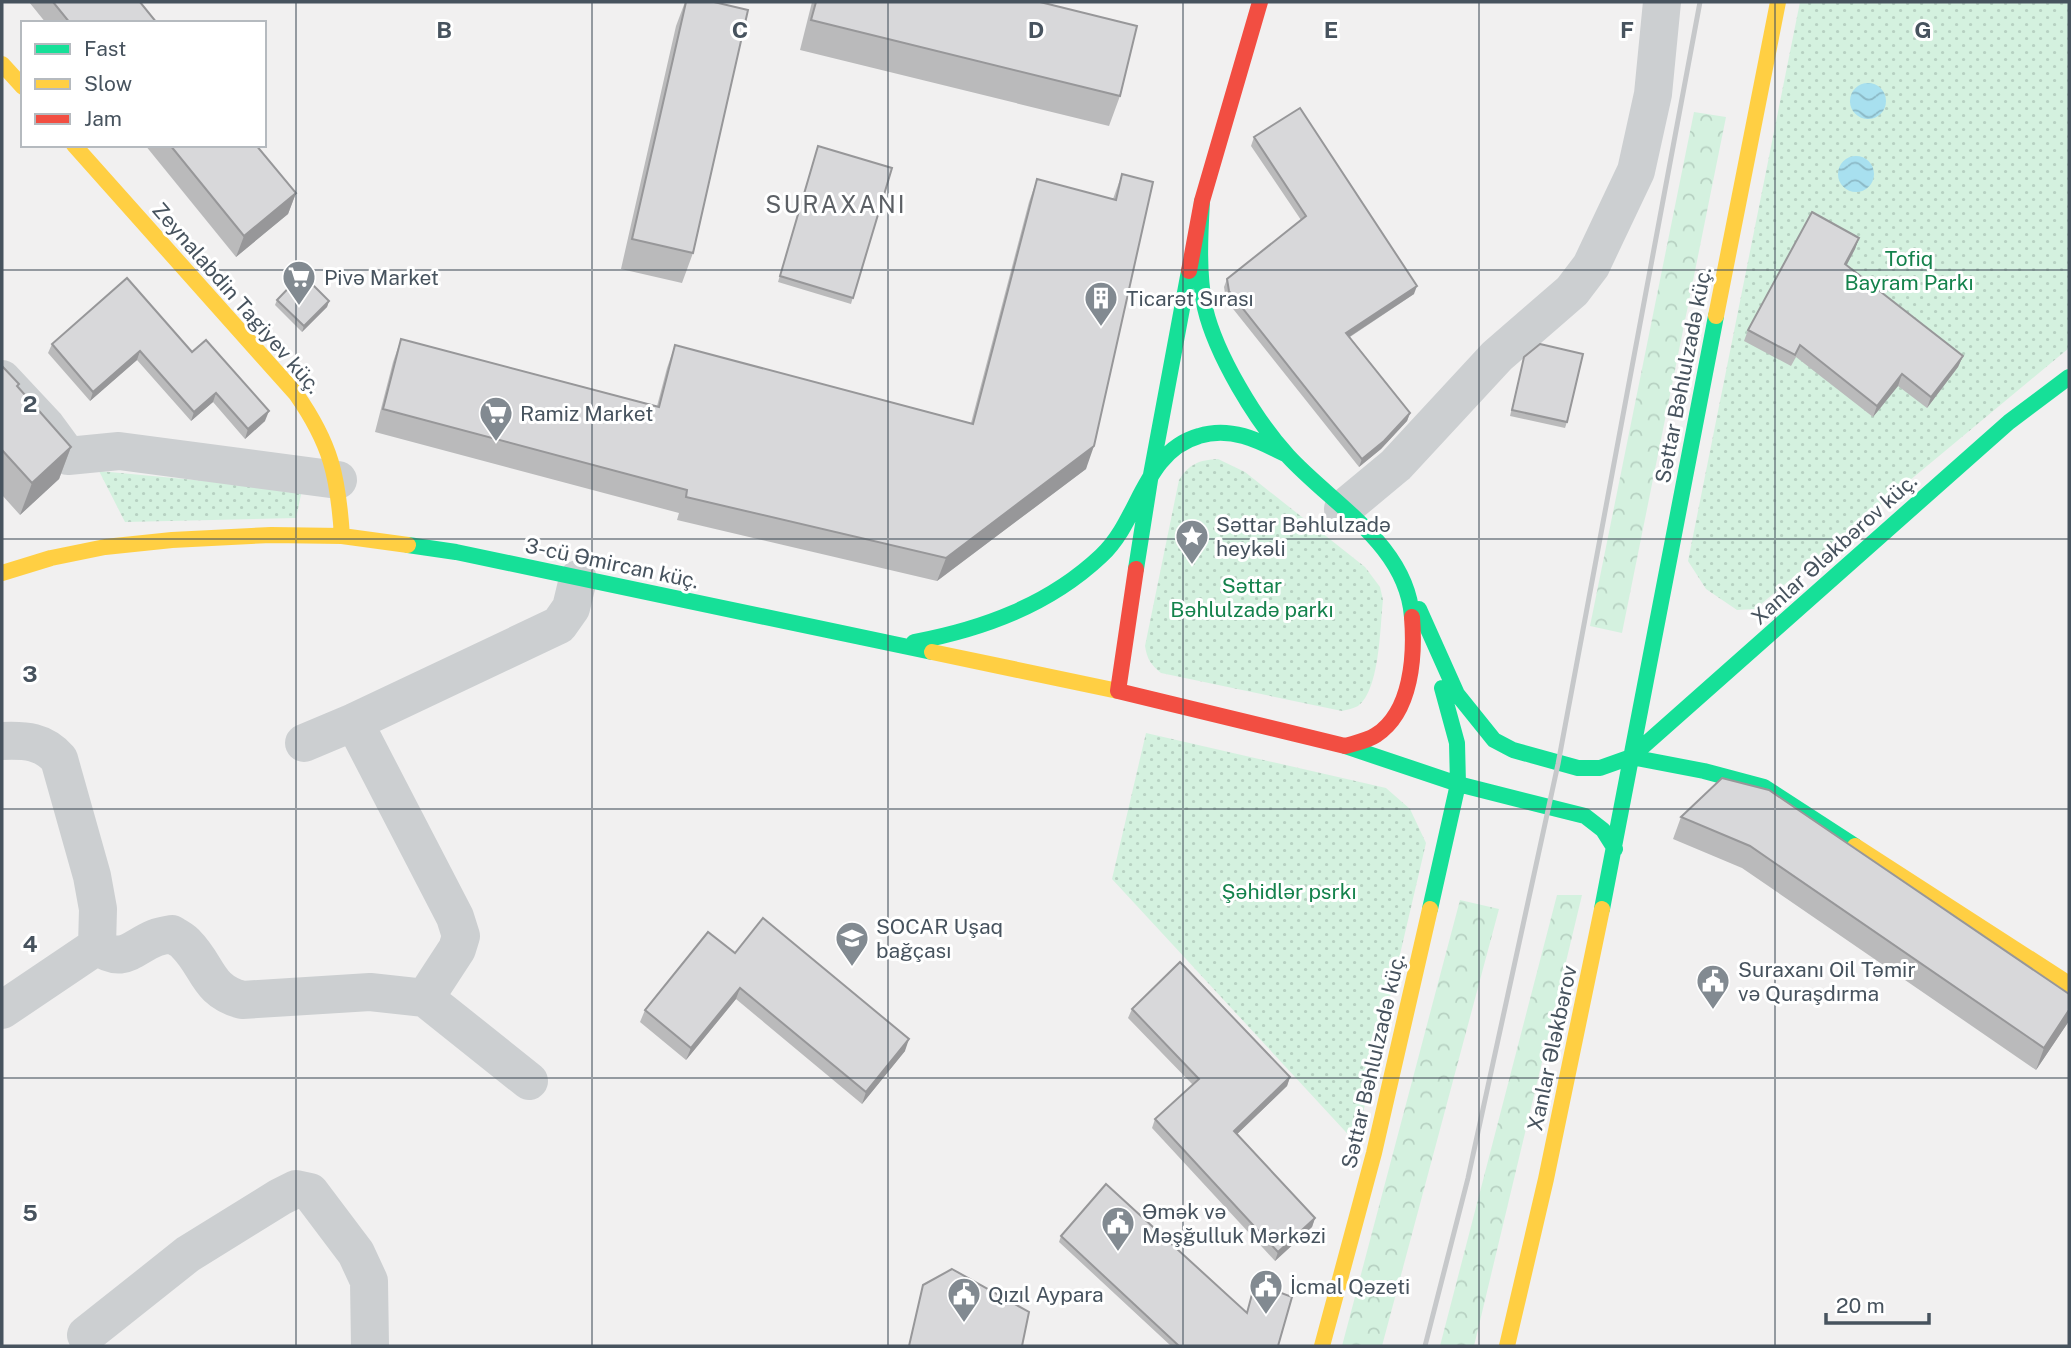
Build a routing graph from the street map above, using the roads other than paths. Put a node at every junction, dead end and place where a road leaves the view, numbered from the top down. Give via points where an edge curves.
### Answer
1 (1260, 2) edge
2 (1662, 2) edge
3 (1778, 2) edge
4 (2, 64) edge
5 (21, 85) edge
6 (77, 147) edge
7 (1202, 201) junction
8 (2069, 377) edge
9 (2, 379) edge
10 (1287, 455) junction
11 (338, 480) junction
12 (1150, 480) junction
13 (1343, 509) junction
14 (342, 536) junction
15 (2, 573) edge
16 (1402, 576) junction
17 (578, 579) junction
18 (902, 644) junction
19 (1118, 691) junction
20 (354, 722) junction
21 (2, 741) edge
22 (304, 743) dead end
23 (1345, 746) junction
24 (1631, 757) junction
25 (1458, 784) junction
26 (1615, 849) junction
27 (97, 946) junction
28 (2069, 984) edge
29 (425, 998) junction
30 (2, 1010) edge
31 (529, 1081) dead end
32 (86, 1335) dead end
33 (370, 1346) edge
34 (1322, 1346) edge
35 (1507, 1346) edge

1 - 7 main road
2 - 13 street via 1653,94 1636,171 1591,265 1572,291 1497,356 1396,464
3 - 24 main road, Səttar Bəhlulzadə küç.
4 - 5 main road
6 - 11 main road, Zeynalabdin Tagiyev küç. via 296,394 328,446
7 - 10 main road via 1200,282 1206,311 1216,340 1262,423
7 - 12 main road
8 - 24 main road, Xanlar Ələkbərov küç. via 2009,422
9 - 11 street via 68,456 119,451
10 - 12 main road via 1252,437 1225,431 1200,435 1178,443 1161,459
10 - 13 main road
11 - 14 main road, Zeynalabdin Tagiyev küç.
12 - 18 main road, 3-cü Əmircan küç. via 1120,537 1082,574 1004,618 942,638
12 - 19 main road
13 - 16 main road via 1376,541
14 - 15 main road, 3-cü Əmircan küç. via 271,535 105,547
14 - 17 main road, 3-cü Əmircan küç. via 456,552
16 - 23 main road via 1410,603 1413,645 1402,705 1380,732
16 - 24 main road via 1457,694 1494,740 1578,768 1600,768
16 - 25 main road, Səttar Bəhlulzadə küç. via 1451,716
17 - 18 main road, 3-cü Əmircan küç.
17 - 20 street via 571,608 559,625
18 - 19 main road
19 - 23 main road
20 - 22 street
20 - 29 street via 461,936
21 - 27 street via 23,740 48,747 59,759 92,876 98,909
23 - 25 main road
24 - 26 main road, Xanlar Ələkbərov
24 - 28 main road via 1764,787
25 - 26 main road via 1585,816 1607,833
25 - 34 main road, Səttar Bəhlulzadə küç. via 1374,1153
26 - 35 main road, Xanlar Ələkbərov
27 - 29 street via 108,954 128,954 156,937 172,934 186,944 213,985 242,1000 370,992
27 - 30 street
29 - 31 street
32 - 33 street via 188,1254 296,1189 310,1192 361,1262 369,1282

